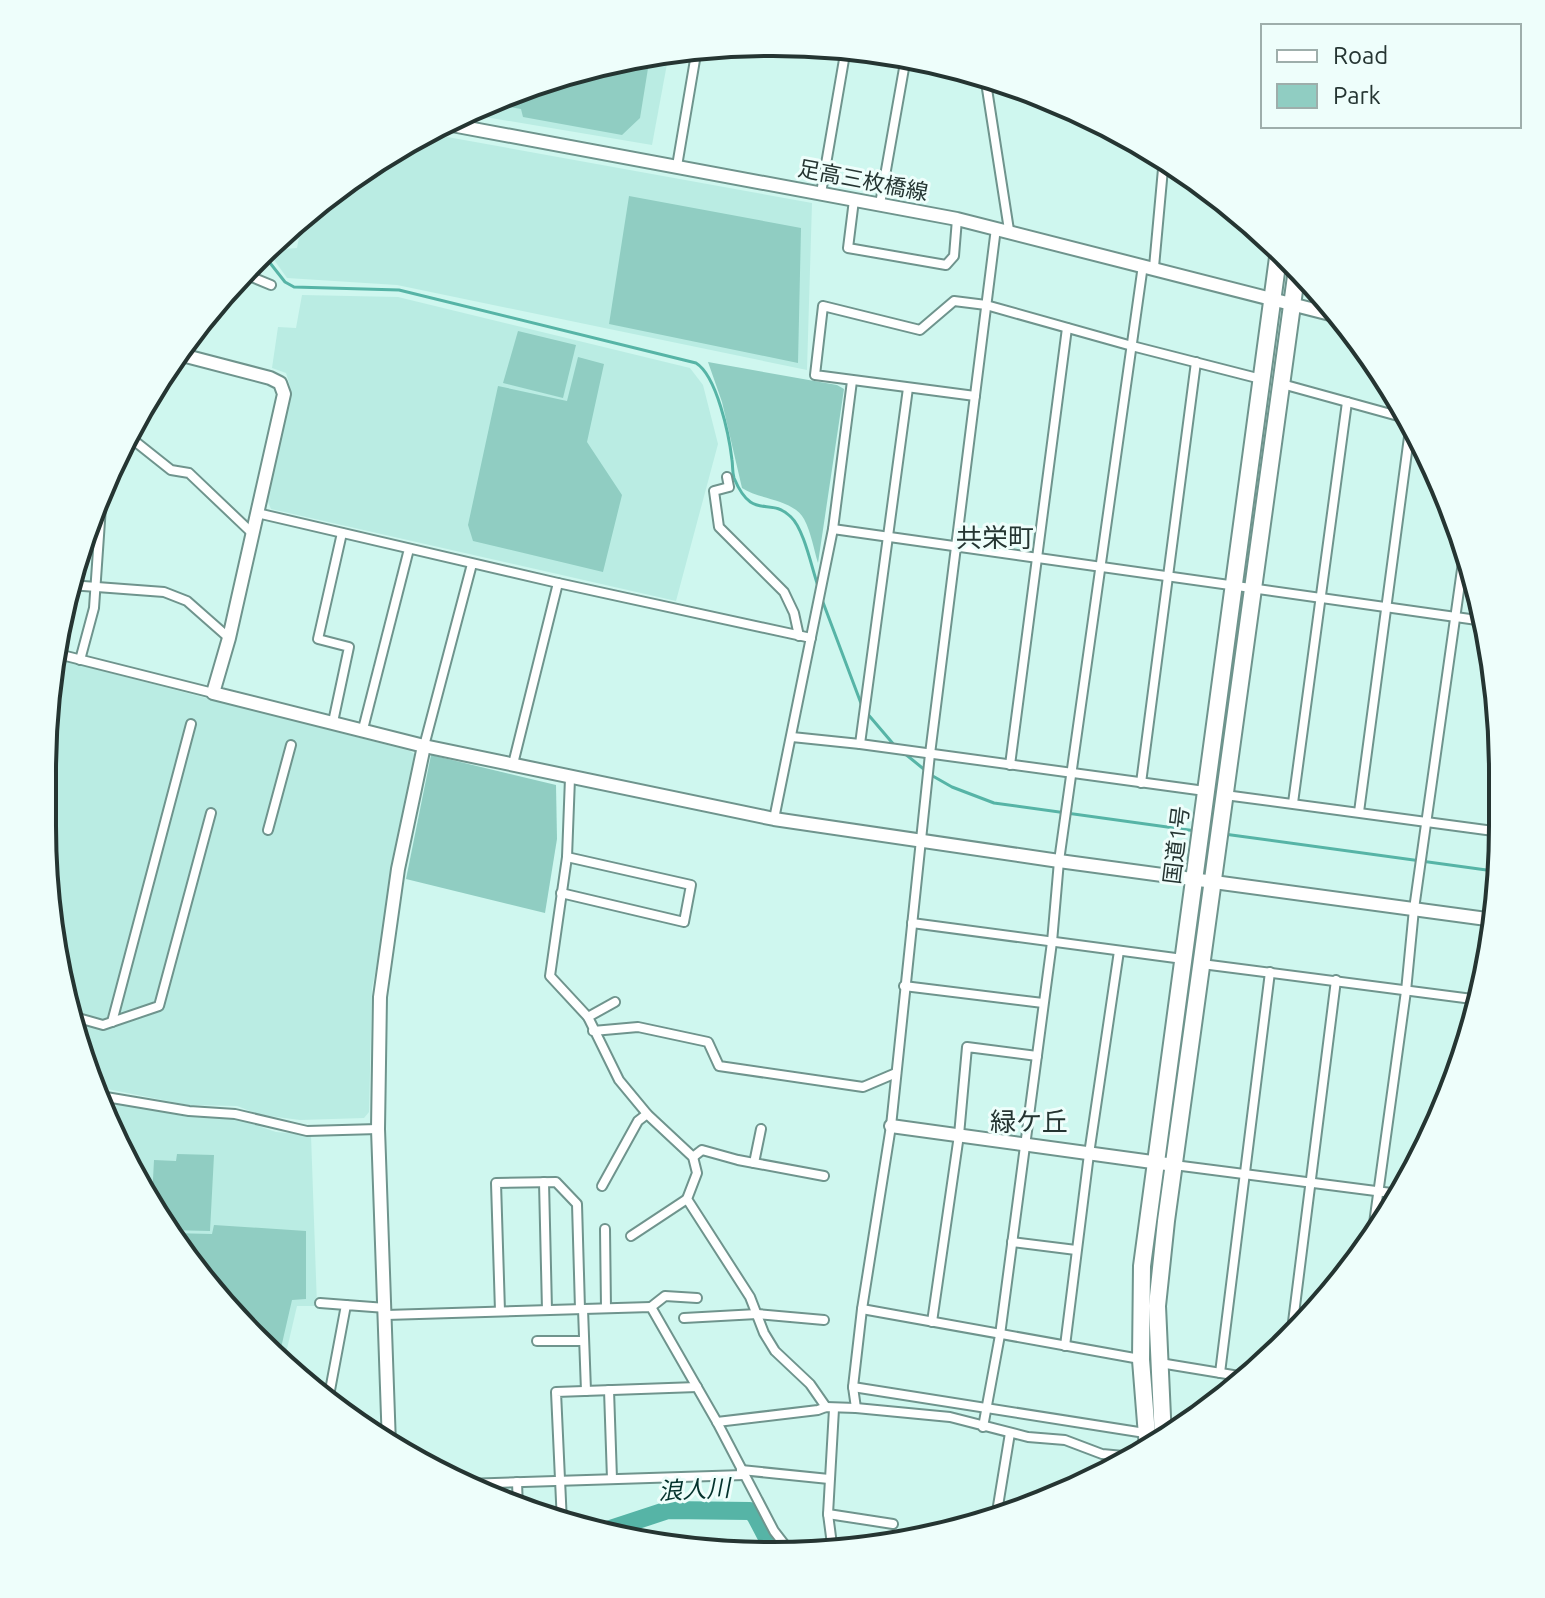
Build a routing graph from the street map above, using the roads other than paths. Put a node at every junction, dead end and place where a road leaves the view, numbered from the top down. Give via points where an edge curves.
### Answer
1 (844, 60) edge
2 (695, 61) edge
3 (904, 69) edge
4 (987, 89) edge
5 (463, 127) edge
6 (677, 166) junction
7 (1162, 171) edge
8 (821, 193) junction
9 (854, 200) junction
10 (880, 204) junction
11 (957, 219) junction
12 (1003, 229) junction
13 (1277, 264) edge
14 (1148, 266) junction
15 (255, 278) edge
16 (1295, 283) edge
17 (271, 285) dead end
18 (1272, 298) junction
19 (1292, 304) junction
20 (986, 305) junction
21 (1321, 311) edge
22 (1067, 328) junction
23 (1132, 346) junction
24 (189, 357) edge
25 (1196, 362) junction
26 (1261, 379) junction
27 (852, 381) junction
28 (1282, 384) junction
29 (908, 388) junction
30 (975, 396) junction
31 (1347, 402) junction
32 (1394, 416) edge
33 (1408, 442) edge
34 (137, 443) edge
35 (727, 477) dead end
36 (257, 513) junction
37 (99, 528) edge
38 (833, 529) junction
39 (252, 533) junction
40 (342, 533) junction
41 (888, 537) junction
42 (954, 546) junction
43 (409, 549) junction
44 (1035, 557) junction
45 (472, 564) junction
46 (1101, 566) junction
47 (1167, 575) junction
48 (1461, 575) edge
49 (558, 583) junction
50 (1232, 585) junction
51 (80, 587) edge
52 (1253, 588) junction
53 (95, 589) junction
54 (1320, 596) junction
55 (1388, 606) junction
56 (1456, 616) junction
57 (1472, 619) edge
58 (799, 636) junction
59 (229, 638) junction
60 (811, 638) junction
61 (66, 656) edge
62 (80, 660) junction
63 (213, 693) junction
64 (333, 722) junction
65 (191, 724) dead end
66 (363, 729) junction
67 (792, 737) junction
68 (860, 744) junction
69 (291, 745) dead end
70 (424, 746) junction
71 (930, 754) junction
72 (513, 764) junction
73 (1010, 765) junction
74 (1073, 773) junction
75 (570, 778) junction
76 (1141, 783) junction
77 (1205, 791) junction
78 (1225, 795) junction
79 (1293, 803) junction
80 (1359, 812) junction
81 (211, 813) dead end
82 (774, 819) junction
83 (1428, 822) junction
84 (268, 830) dead end
85 (1489, 830) edge
86 (921, 841) junction
87 (567, 857) junction
88 (1059, 861) junction
89 (1194, 880) junction
90 (1213, 882) junction
91 (561, 893) junction
92 (1414, 909) junction
93 (1483, 918) edge
94 (912, 923) junction
95 (1052, 942) junction
96 (1119, 951) junction
97 (1183, 959) junction
98 (1202, 964) junction
99 (1270, 972) junction
100 (1336, 980) junction
101 (904, 986) junction
102 (1406, 991) junction
103 (1468, 999) edge
104 (615, 1002) dead end
105 (1043, 1003) junction
106 (588, 1017) junction
107 (83, 1019) edge
108 (112, 1022) junction
109 (593, 1031) junction
110 (1037, 1056) junction
111 (896, 1073) junction
112 (110, 1098) edge
113 (647, 1114) junction
114 (891, 1126) junction
115 (378, 1129) junction
116 (761, 1129) dead end
117 (959, 1135) junction
118 (1026, 1144) junction
119 (1089, 1154) junction
120 (693, 1157) junction
121 (754, 1163) junction
122 (1156, 1163) junction
123 (1174, 1165) junction
124 (1244, 1175) junction
125 (824, 1176) dead end
126 (544, 1182) junction
127 (1310, 1183) junction
128 (602, 1186) dead end
129 (1378, 1191) junction
130 (1388, 1192) edge
131 (687, 1199) junction
132 (1375, 1212) edge
133 (605, 1229) dead end
134 (631, 1236) dead end
135 (1012, 1242) junction
136 (1076, 1250) junction
137 (697, 1298) dead end
138 (320, 1303) dead end
139 (346, 1305) junction
140 (651, 1307) junction
141 (606, 1308) junction
142 (581, 1309) junction
143 (862, 1309) junction
144 (547, 1310) junction
145 (386, 1311) junction
146 (500, 1311) junction
147 (757, 1314) junction
148 (1294, 1316) edge
149 (684, 1318) dead end
150 (824, 1320) dead end
151 (932, 1322) junction
152 (1000, 1335) junction
153 (537, 1341) dead end
154 (584, 1341) junction
155 (1065, 1346) junction
156 (1141, 1360) junction
157 (1159, 1363) junction
158 (1220, 1373) junction
159 (1232, 1375) edge
160 (697, 1387) junction
161 (853, 1387) junction
162 (330, 1389) edge
163 (609, 1390) junction
164 (586, 1391) junction
165 (830, 1408) junction
166 (856, 1408) junction
167 (988, 1408) junction
168 (717, 1422) junction
169 (1162, 1426) edge
170 (983, 1427) junction
171 (389, 1430) edge
172 (1010, 1433) junction
173 (1147, 1436) edge
174 (1142, 1439) edge
175 (1113, 1455) edge
176 (742, 1472) junction
177 (612, 1479) junction
178 (829, 1479) junction
179 (559, 1481) junction
180 (517, 1482) junction
181 (489, 1483) edge
182 (517, 1495) edge
183 (998, 1506) edge
184 (561, 1510) edge
185 (828, 1514) junction
186 (893, 1524) dead end
187 (831, 1539) edge
188 (782, 1542) edge

1 - 8 street
2 - 6 street
3 - 10 street
4 - 12 street
5 - 6 street, 足高三枚橋線
6 - 8 street, 足高三枚橋線
7 - 14 street
8 - 9 street, 足高三枚橋線
9 - 10 street, 足高三枚橋線
9 - 11 street via 848,248 946,265 954,256
10 - 11 street, 足高三枚橋線
11 - 12 street, 足高三枚橋線
12 - 14 street, 足高三枚橋線
12 - 20 street
13 - 18 highway, 国道1号
14 - 18 street, 足高三枚橋線
14 - 23 street
15 - 17 street
16 - 19 highway, 国道1号
18 - 19 street, 足高三枚橋線
18 - 26 highway, 国道1号
19 - 21 street, 足高三枚橋線
19 - 28 highway, 国道1号
20 - 22 street
20 - 27 street via 954,301 920,330 823,306 815,375
20 - 30 street
22 - 23 street
22 - 44 street
23 - 25 street
23 - 46 street
24 - 36 street via 280,383 284,394
25 - 26 street
25 - 47 street
26 - 50 highway, 国道1号
27 - 29 street
27 - 38 street
28 - 31 street
28 - 52 highway, 国道1号
29 - 30 street
29 - 41 street
30 - 42 street
31 - 32 street
31 - 54 street
33 - 55 street
34 - 39 street via 171,470 189,473
35 - 58 street via 729,487 714,491 719,527 784,592
36 - 39 street
36 - 40 street
37 - 53 street
38 - 41 street
38 - 60 street
39 - 59 street
40 - 43 street
40 - 64 street via 318,639 349,647
41 - 42 street
41 - 68 street
42 - 44 street
42 - 71 street
43 - 45 street
43 - 66 street
44 - 46 street
44 - 73 street
45 - 49 street
45 - 70 street
46 - 47 street
46 - 74 street
47 - 50 street
47 - 76 street
48 - 56 street
49 - 58 street
49 - 72 street
50 - 52 street
50 - 77 highway, 国道1号
51 - 53 street
52 - 54 street
52 - 78 highway, 国道1号
53 - 59 street via 179,596
53 - 62 street
54 - 55 street
54 - 79 street
55 - 56 street
55 - 80 street
56 - 57 street
56 - 83 street
58 - 60 street
59 - 63 street
60 - 67 street
61 - 62 street
62 - 63 street
63 - 64 street
64 - 66 street
65 - 108 street
66 - 70 street
67 - 68 street
67 - 82 street
68 - 71 street
69 - 84 street
70 - 72 street
70 - 115 street via 384,951
71 - 73 street
71 - 86 street
72 - 75 street
73 - 74 street
74 - 76 street
74 - 88 street
75 - 82 street
75 - 87 street
76 - 77 street
77 - 89 highway, 国道1号
78 - 79 street
78 - 90 highway, 国道1号
79 - 80 street
80 - 83 street
81 - 108 street via 159,1006
82 - 86 street
83 - 85 street
83 - 92 street
86 - 88 street
86 - 94 street
87 - 91 street
87 - 91 street via 691,885 684,922
88 - 89 street
88 - 95 street
89 - 90 street
89 - 97 highway, 国道1号
90 - 92 street
90 - 98 highway, 国道1号
91 - 106 street via 550,976
92 - 93 street
92 - 102 street
94 - 95 street
94 - 101 street
95 - 96 street
95 - 105 street
96 - 97 street
96 - 119 street
97 - 122 highway, 国道1号
98 - 99 street
98 - 123 highway, 国道1号
99 - 100 street
99 - 124 street
100 - 102 street
100 - 127 street
101 - 105 street
101 - 111 street
102 - 103 street
102 - 129 street
104 - 106 street
105 - 110 street
106 - 109 street
107 - 108 street
109 - 111 street via 638,1027 708,1042 719,1066 848,1085 863,1087
109 - 113 street via 619,1080
110 - 117 street via 967,1047
110 - 118 street
111 - 114 street
112 - 115 street via 235,1114 307,1131
113 - 120 street
113 - 128 street
114 - 117 street
114 - 143 street
115 - 145 street
116 - 121 street
117 - 118 street
117 - 151 street
118 - 119 street
118 - 135 street
119 - 122 street
119 - 136 street
120 - 121 street via 702,1150
120 - 131 street via 697,1173
121 - 125 street
122 - 123 street
122 - 156 highway, 国道1号 via 1142,1266
123 - 124 street
123 - 157 highway, 国道1号 via 1157,1306
124 - 127 street
124 - 158 street
126 - 142 street via 556,1182 577,1204
126 - 144 street
126 - 146 street via 496,1183
127 - 129 street
127 - 148 street
129 - 130 street
129 - 132 street
131 - 134 street
131 - 147 street
133 - 141 street
135 - 136 street
135 - 152 street
136 - 155 street
137 - 140 street via 665,1296
138 - 139 street
139 - 145 street
139 - 162 street
140 - 141 street
140 - 160 street
141 - 142 street
142 - 144 street
142 - 154 street
143 - 151 street
143 - 161 street
144 - 146 street
145 - 146 street
145 - 171 street
147 - 149 street
147 - 150 street
147 - 165 street via 775,1351
151 - 152 street
152 - 155 street
152 - 167 street
153 - 154 street
154 - 164 street
155 - 156 street
156 - 173 highway, 国道1号
157 - 158 street
157 - 169 highway, 国道1号
158 - 159 street
160 - 163 street
160 - 168 street
161 - 166 street
161 - 167 street
163 - 164 street
163 - 177 street
164 - 179 street via 556,1392
165 - 166 street
165 - 168 street
165 - 178 street
166 - 170 street via 950,1417
167 - 170 street
167 - 174 street
168 - 176 street
170 - 172 street
172 - 175 street via 1065,1440
172 - 183 street
176 - 177 street
176 - 178 street
176 - 188 street
177 - 179 street
178 - 185 street
179 - 180 street
179 - 184 street
180 - 181 street
180 - 182 street
185 - 186 street
185 - 187 street

